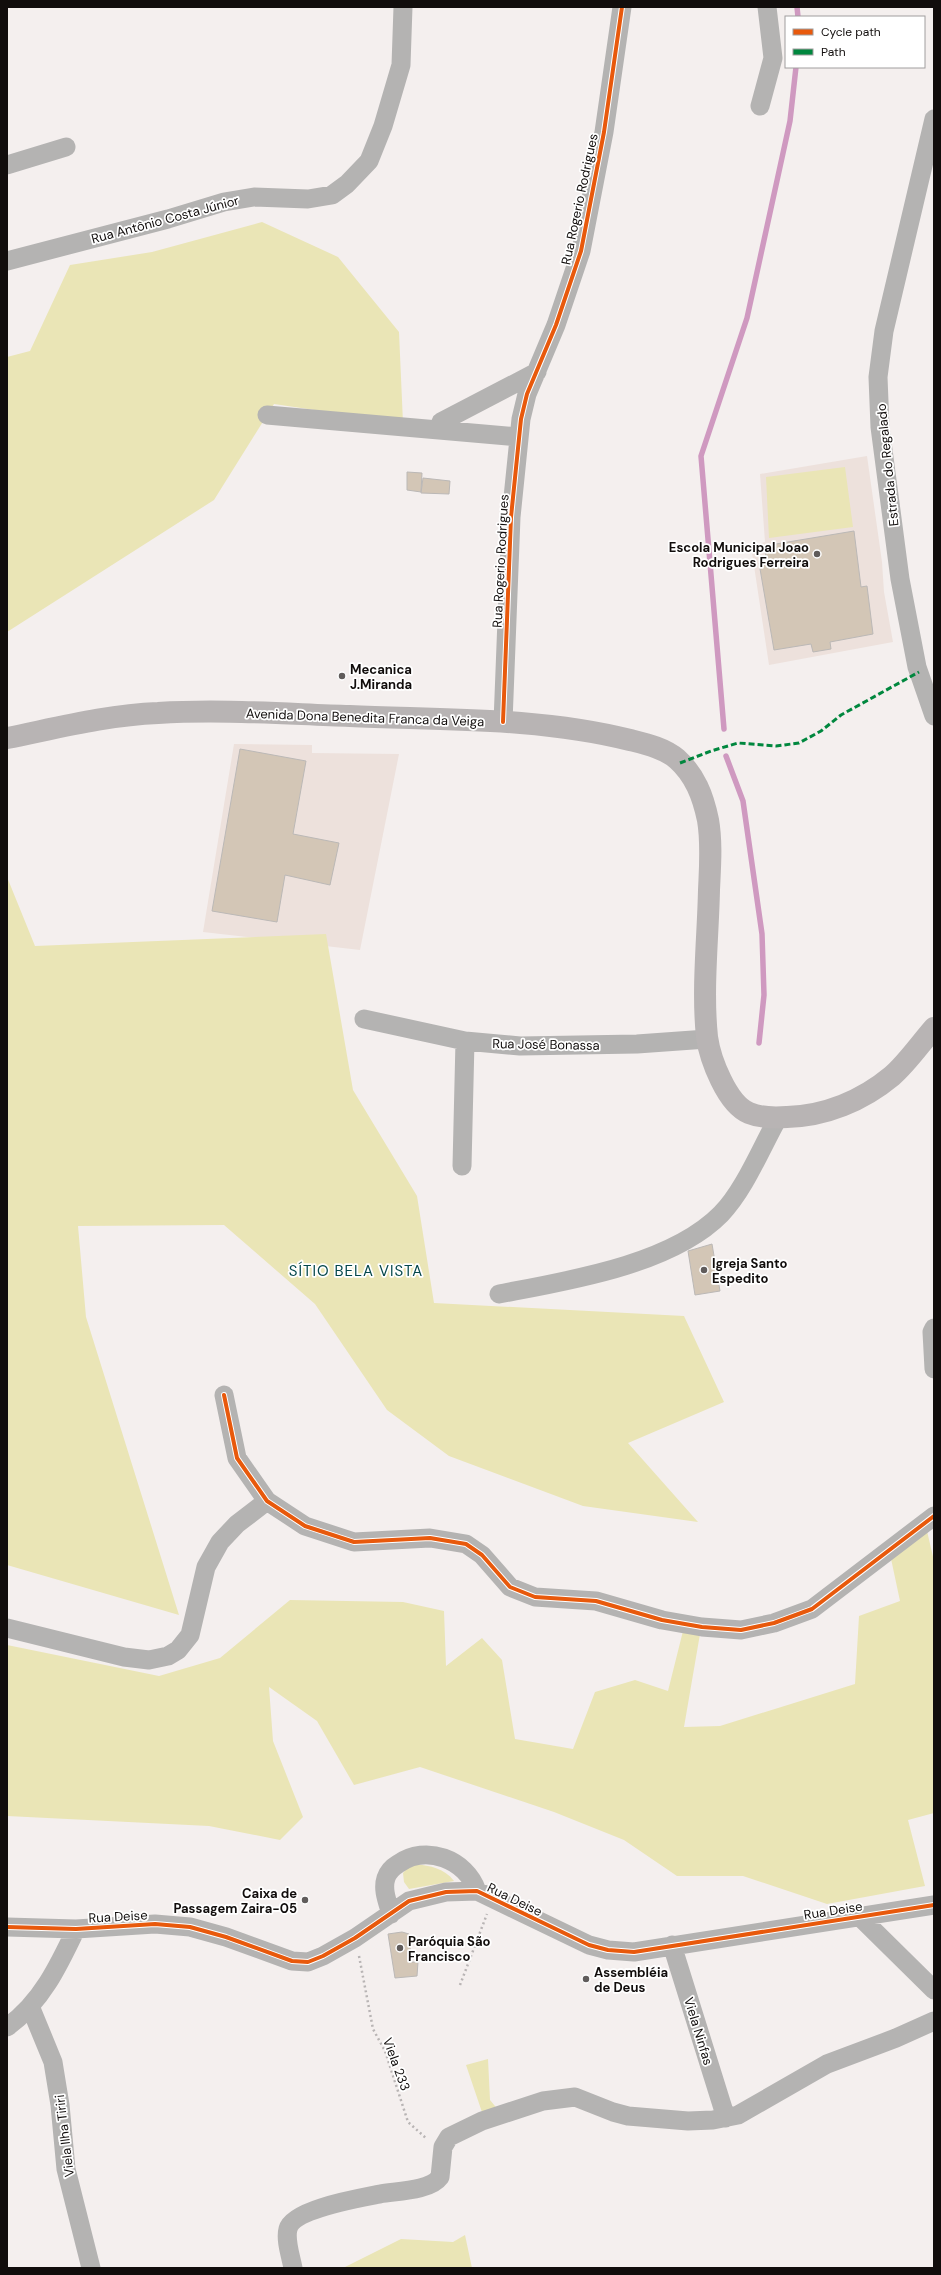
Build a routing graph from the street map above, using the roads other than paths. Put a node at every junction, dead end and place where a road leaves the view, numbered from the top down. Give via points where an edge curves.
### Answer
1 (403, 7) edge
2 (622, 7) edge
3 (767, 7) edge
4 (760, 106) dead end
5 (934, 119) edge
6 (66, 147) dead end
7 (7, 165) edge
8 (7, 261) edge
9 (537, 372) junction
10 (267, 415) dead end
11 (441, 422) dead end
12 (518, 437) junction
13 (934, 716) edge
14 (502, 722) junction
15 (7, 738) edge
16 (364, 1019) dead end
17 (934, 1028) edge
18 (707, 1040) junction
19 (465, 1041) junction
20 (778, 1118) junction
21 (462, 1166) dead end
22 (499, 1294) dead end
23 (934, 1328) edge
24 (934, 1369) edge
25 (224, 1395) dead end
26 (267, 1501) junction
27 (934, 1516) edge
28 (7, 1628) edge
29 (485, 1895) junction
30 (934, 1905) edge
31 (391, 1914) junction
32 (859, 1916) junction
33 (7, 1927) edge
34 (76, 1929) junction
35 (672, 1945) junction
36 (934, 1990) edge
37 (30, 2006) junction
38 (934, 2021) edge
39 (7, 2027) edge
40 (726, 2118) junction
41 (91, 2268) edge
42 (293, 2268) edge

1 - 8 street, Rua Antônio Costa Júnior via 401,65 383,126 369,161 347,184 332,195 308,199 254,197 224,202
2 - 9 street, Rua Rogerio Rodrigues via 604,132 580,250 556,325
3 - 4 street via 773,58
5 - 13 street, Estrada do Regalado via 884,331 878,377 880,427 900,579 917,667
6 - 7 street
9 - 11 street
9 - 12 street, Rua Rogerio Rodrigues via 527,394
10 - 12 street
12 - 14 street, Rua Rogerio Rodrigues via 511,517
14 - 15 main road, Avenida Dona Benedita Franca da Veiga via 211,712 157,713 112,717
14 - 18 main road, Avenida Dona Benedita Franca da Veiga via 602,733 655,747 675,757 694,777 701,793 709,837
16 - 19 street, Rua José Bonassa
17 - 20 main road, Avenida Dona Benedita Franca da Veiga via 893,1075 865,1095 810,1116
18 - 19 street, Rua José Bonassa via 520,1046
18 - 20 main road, Avenida Dona Benedita Franca da Veiga via 718,1075 732,1099 747,1113
19 - 21 street
20 - 22 street via 736,1195 721,1214 701,1231 646,1258 579,1278
23 - 24 street
25 - 26 street via 237,1458
26 - 27 street via 305,1526 354,1542 430,1538 466,1544 482,1555 510,1587 535,1597 596,1601 662,1620 741,1630 774,1623 812,1609
26 - 28 street via 237,1524 220,1542 206,1567 190,1635 178,1650 168,1656 148,1660 124,1657
29 - 31 street, Rua Deise via 446,1892 409,1901
29 - 31 street, Rua Deise via 458,1865 434,1855 420,1855 404,1860 392,1868 386,1878 384,1889
29 - 35 street, Rua Deise via 562,1933 608,1950 634,1952
30 - 32 street, Rua Deise
31 - 34 street, Rua Deise via 355,1938 308,1962 292,1962 226,1937 190,1927 155,1924
32 - 35 street, Rua Deise
32 - 36 street
33 - 34 street, Rua Deise
34 - 37 street via 51,1980
35 - 40 street, Viela Ninfas
37 - 39 street
37 - 41 street, Viela Ilha Tiriri via 53,2062 66,2169
38 - 40 street via 826,2064 738,2115
40 - 42 street via 667,2120 613,2112 575,2097 543,2101 482,2121 449,2137 443,2147 440,2177 430,2186 378,2194 298,2216 288,2229

